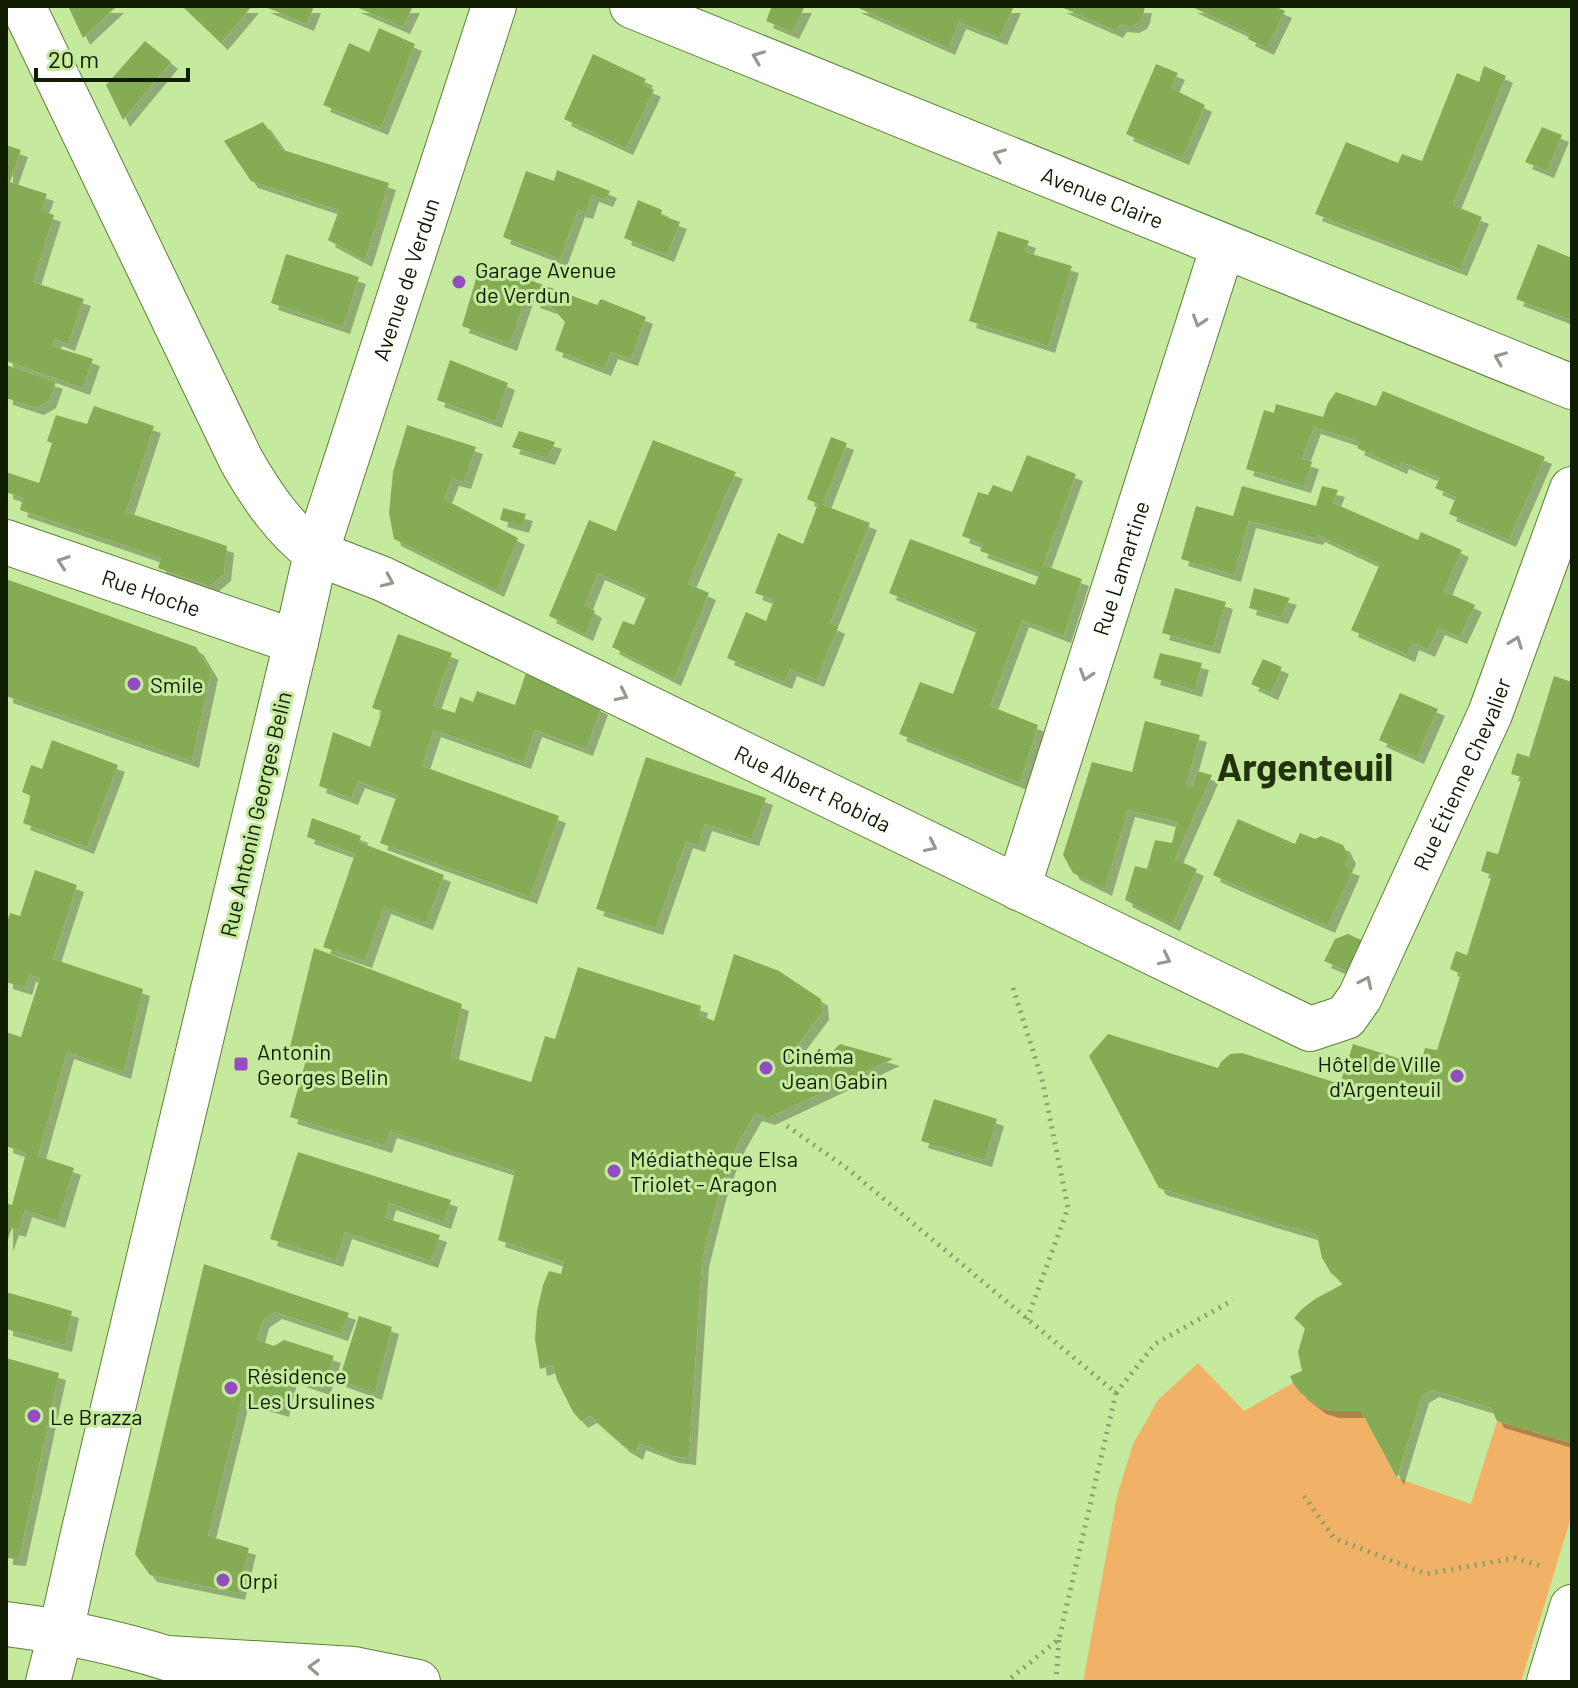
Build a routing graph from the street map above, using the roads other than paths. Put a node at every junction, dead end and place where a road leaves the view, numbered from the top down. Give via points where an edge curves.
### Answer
1 (23, 6) edge
2 (494, 6) edge
3 (632, 6) edge
4 (1223, 246) junction
5 (1572, 387) edge
6 (1572, 489) edge
7 (6, 542) edge
8 (316, 553) junction
9 (296, 642) junction
10 (1018, 888) junction
11 (1310, 1029) joint
12 (1565, 1589) edge
13 (6, 1624) edge
14 (61, 1631) junction
15 (168, 1658) junction
16 (48, 1682) edge
17 (236, 1682) edge
18 (418, 1682) edge
19 (1549, 1682) edge

1 - 8 street via 241,460 279,518
2 - 8 street, Avenue de Verdun
4 -> 3 street, Avenue Claire
5 -> 4 street, Avenue Claire
4 -> 10 street, Rue Lamartine
11 -> 6 street, Rue Étienne Chevalier via 1346,1017 1360,997 1490,714
9 -> 7 street, Rue Hoche
8 - 9 street, Rue Antonin Georges Belin
8 -> 10 street, Rue Albert Robida via 383,579
9 - 14 street, Rue Antonin Georges Belin
10 -> 11 street, Rue Albert Robida
12 - 19 street
13 - 14 street
14 - 15 street
14 - 16 street, Rue Antonin Georges Belin
15 - 17 street
18 -> 15 street via 354,1669

